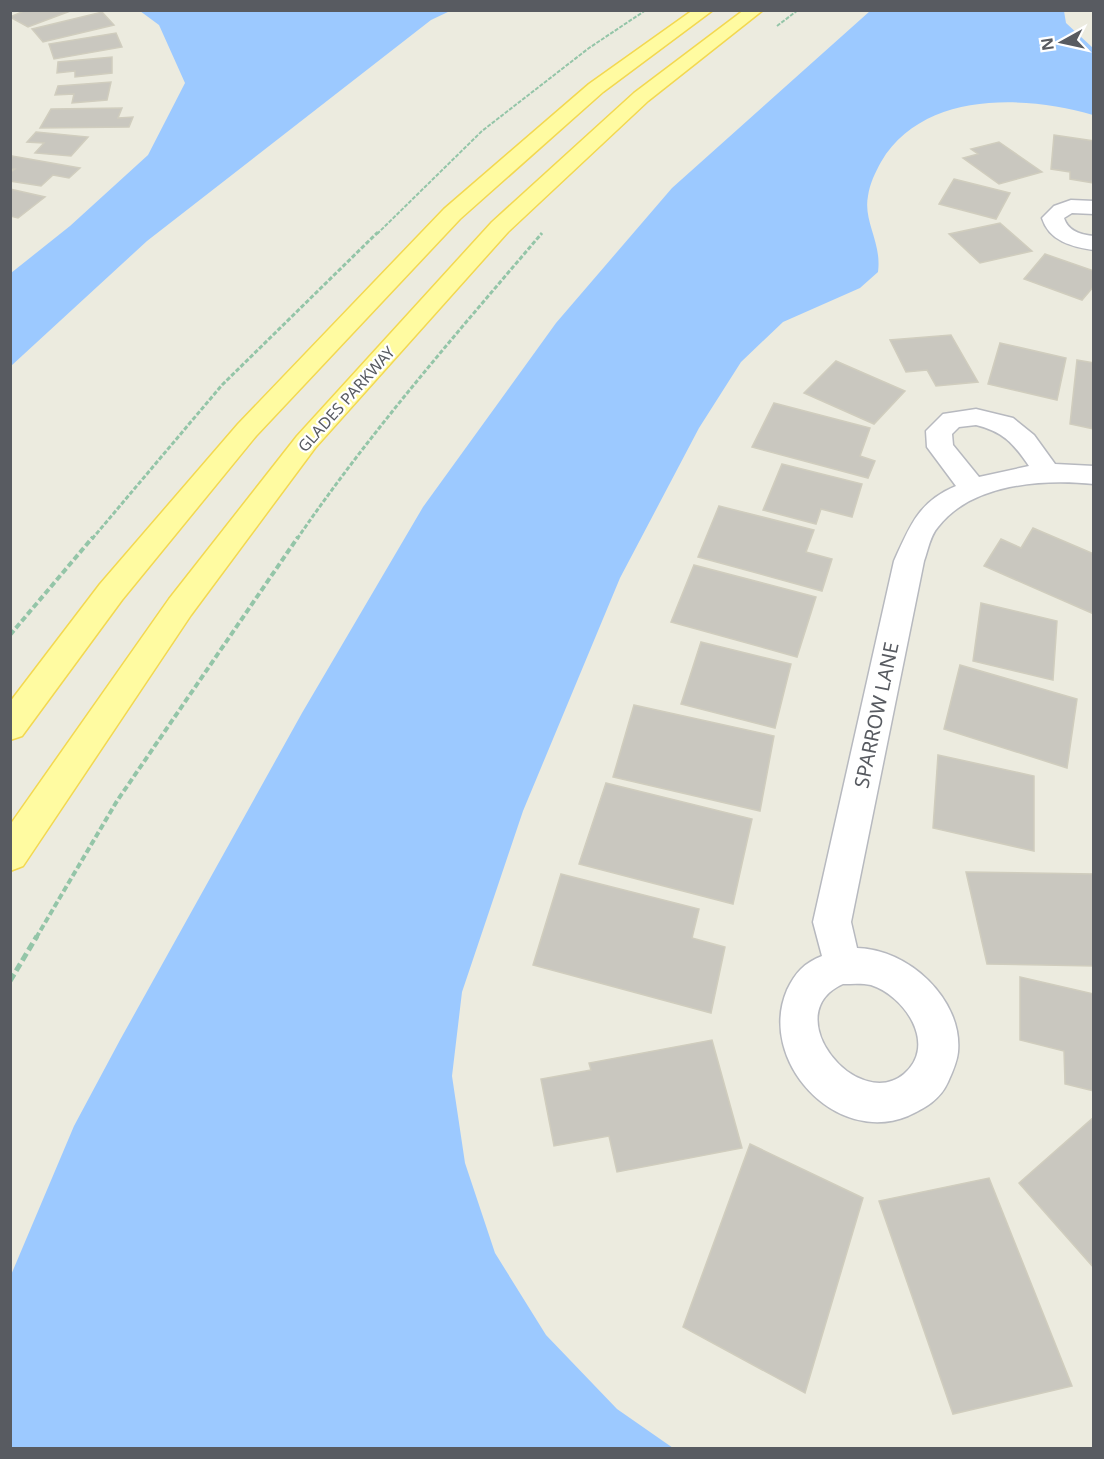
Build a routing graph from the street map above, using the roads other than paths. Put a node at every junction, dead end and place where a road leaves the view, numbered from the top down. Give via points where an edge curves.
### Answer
1 (705, 10) edge
2 (763, 21) edge
3 (1094, 208) edge
4 (1094, 243) edge
5 (1047, 472) junction
6 (1094, 475) edge
7 (972, 487) junction
8 (10, 728) edge
9 (10, 855) edge
10 (843, 966) dead end

1 - 8 main road via 596,88 452,214 247,430 111,592
2 - 9 main road, GLADES PARKWAY via 641,97 500,228 306,442 180,607
3 - 4 street via 1066,208 1053,218 1061,232
5 - 6 street, SPARROW LANE
5 - 7 street, SPARROW LANE
5 - 7 street via 1025,441 1005,424 976,417 952,420 939,431 940,447
7 - 10 street, SPARROW LANE via 928,519 909,561 832,922

